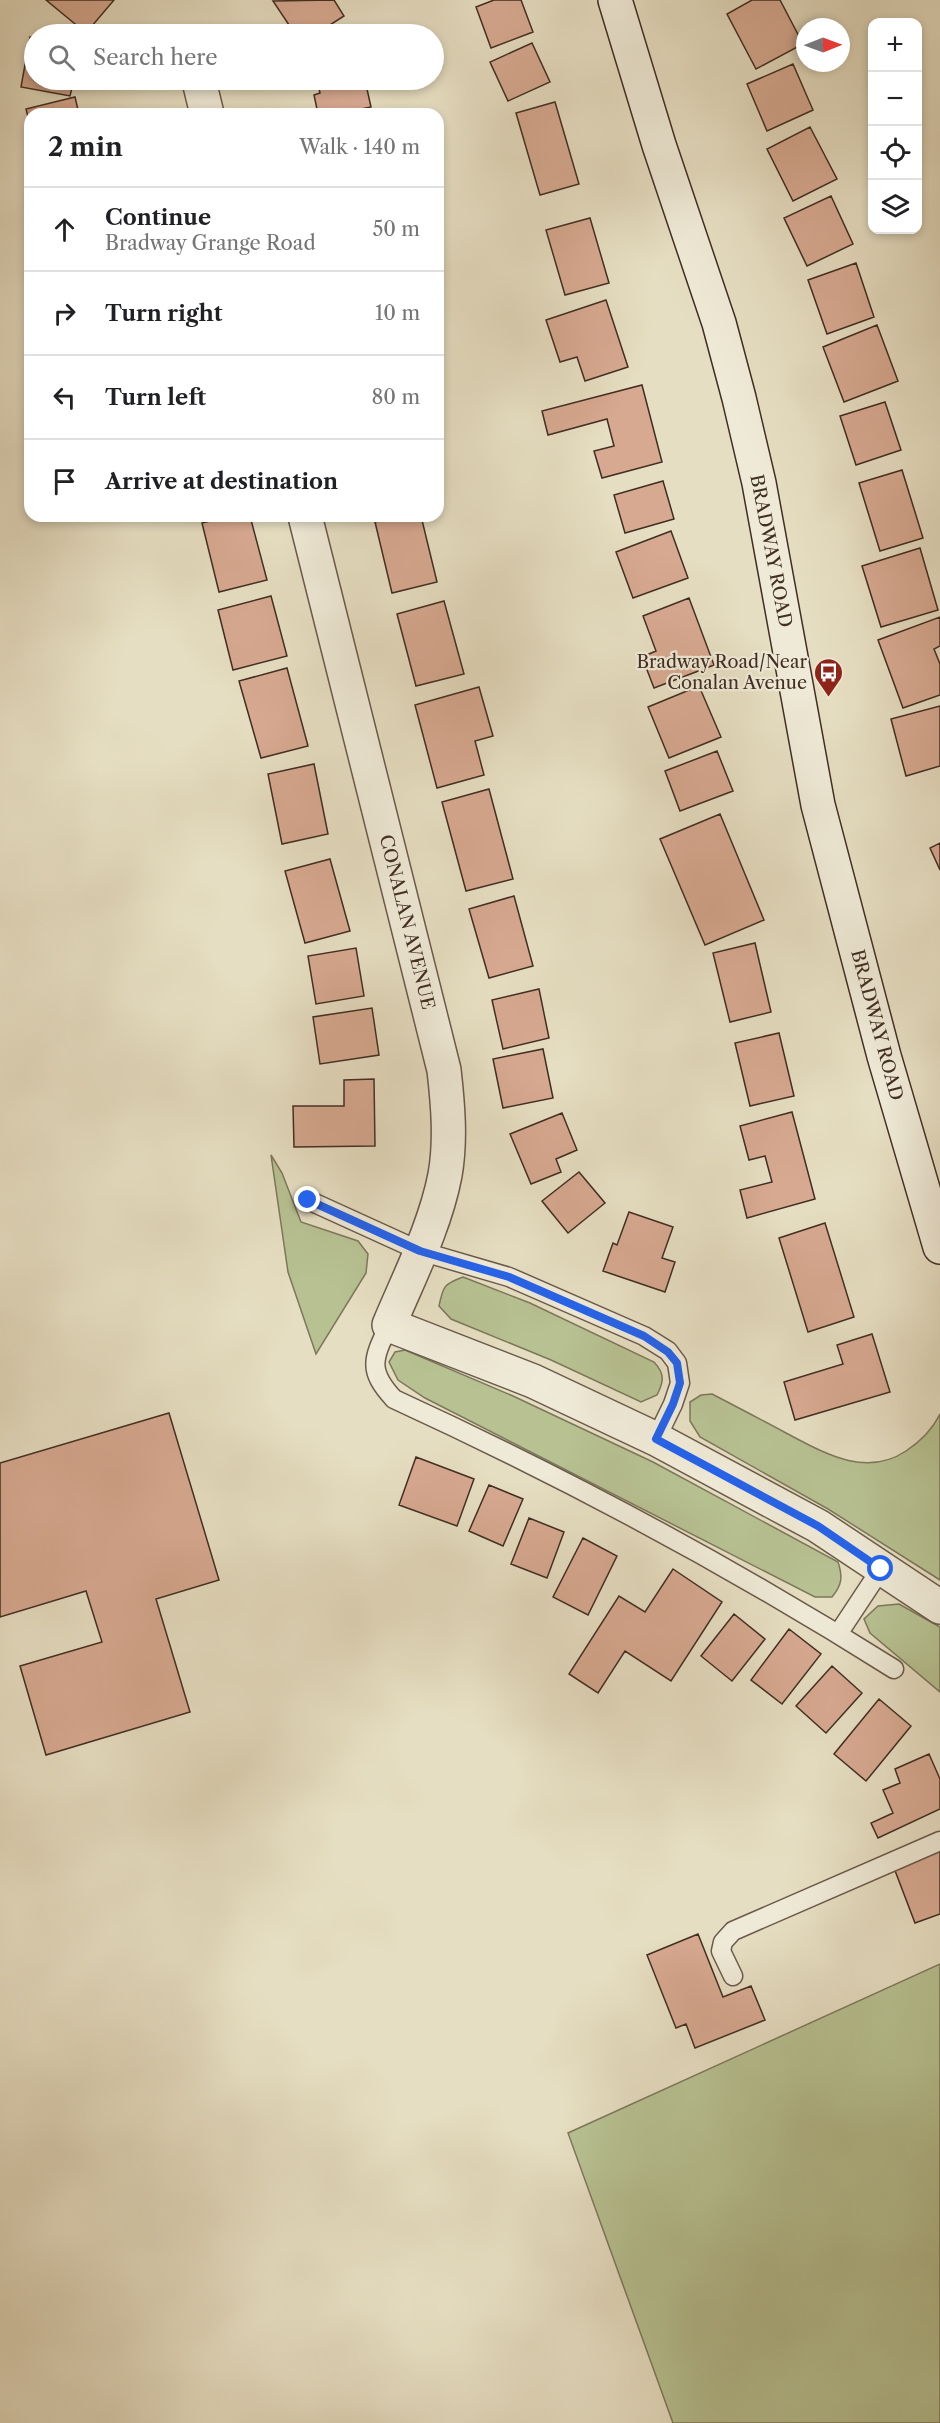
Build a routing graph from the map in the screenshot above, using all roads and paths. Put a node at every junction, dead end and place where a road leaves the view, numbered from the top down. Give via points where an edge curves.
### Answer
1 (615, 0) edge
2 (201, 90) edge
3 (206, 108) edge
4 (307, 522) edge
5 (308, 1200) dead end
6 (940, 1247) edge
7 (420, 1251) junction
8 (389, 1325) junction
9 (656, 1439) junction
10 (881, 1569) junction
11 (940, 1606) edge
12 (838, 1634) junction
13 (894, 1669) dead end
14 (940, 1841) edge
15 (733, 1976) dead end

1 - 6 street, BRADWAY ROAD via 719,323 739,398 761,494 818,805 881,1045
2 - 3 street
4 - 7 street, CONALAN AVENUE via 444,1070 448,1102 445,1175
5 - 7 lane
7 - 8 street, CONALAN AVENUE
7 - 9 lane via 509,1277 644,1336 668,1352 677,1363 680,1383
8 - 9 street via 533,1381
8 - 12 lane via 374,1364 380,1384 394,1399 546,1470
9 - 10 street via 818,1526
10 - 11 street
10 - 12 lane
12 - 13 lane
14 - 15 lane via 733,1931 721,1951

